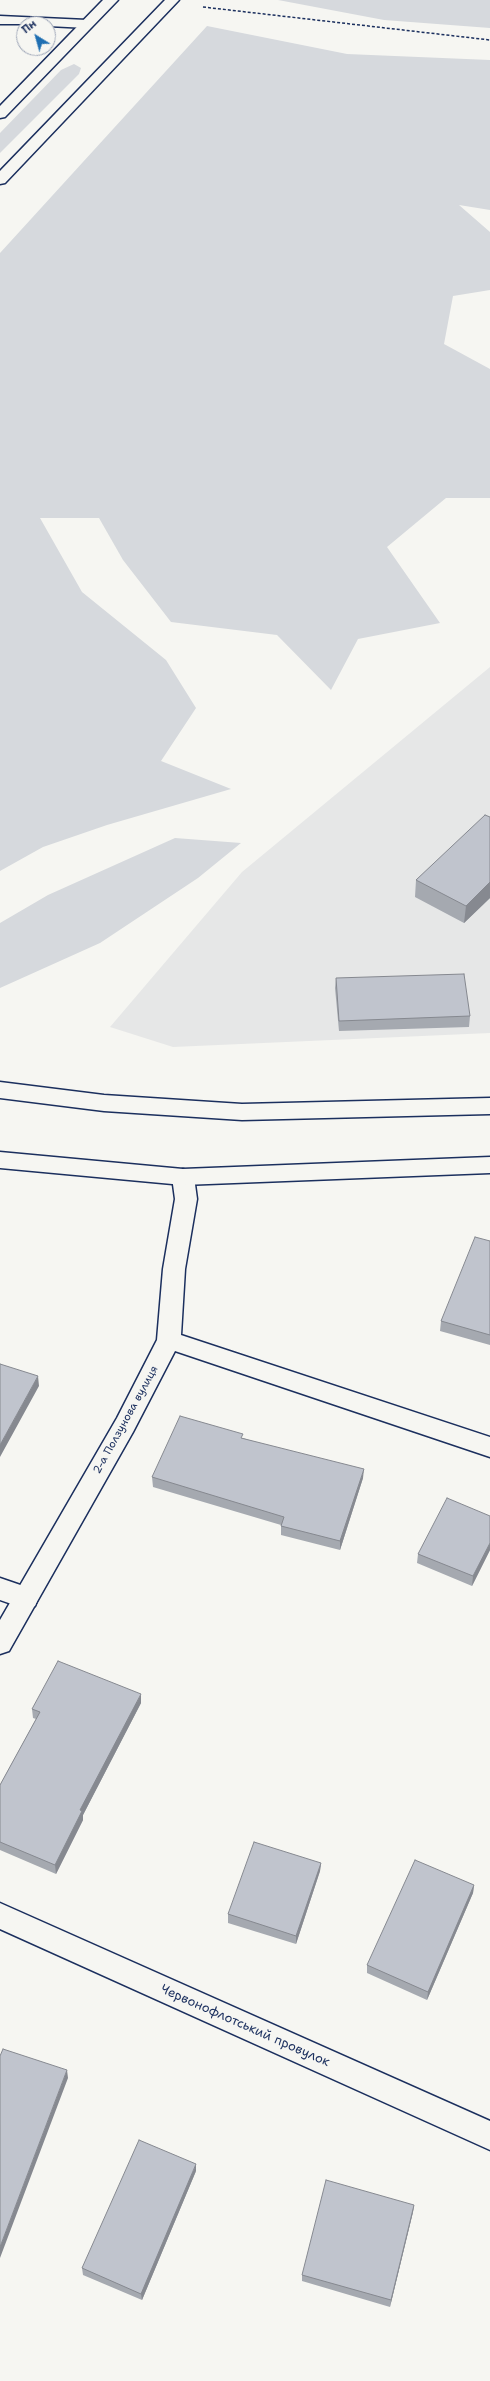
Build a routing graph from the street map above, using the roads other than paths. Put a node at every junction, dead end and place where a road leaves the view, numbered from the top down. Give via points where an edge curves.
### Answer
1 (110, 0) edge
2 (170, 2) edge
3 (0, 20) edge
4 (87, 24) junction
5 (0, 114) edge
6 (0, 180) edge
7 (0, 1090) edge
8 (490, 1106) edge
9 (0, 1160) edge
10 (490, 1165) edge
11 (183, 1177) junction
12 (169, 1340) junction
13 (490, 1446) edge
14 (0, 1589) edge
15 (26, 1598) junction
16 (0, 1643) edge
17 (0, 1916) edge
18 (490, 2136) edge

1 - 4 main road
2 - 6 main road
3 - 4 main road
4 - 5 main road
7 - 8 main road via 104,1102 242,1112
9 - 11 main road
10 - 11 main road
11 - 12 main road, 2-а Ползунова вулиця via 186,1199 174,1269
12 - 13 main road
12 - 15 main road, 2-а Ползунова вулиця via 125,1425
14 - 15 main road
15 - 16 main road, 2-а Ползунова вулиця
17 - 18 main road, Червонофлотський провулок

